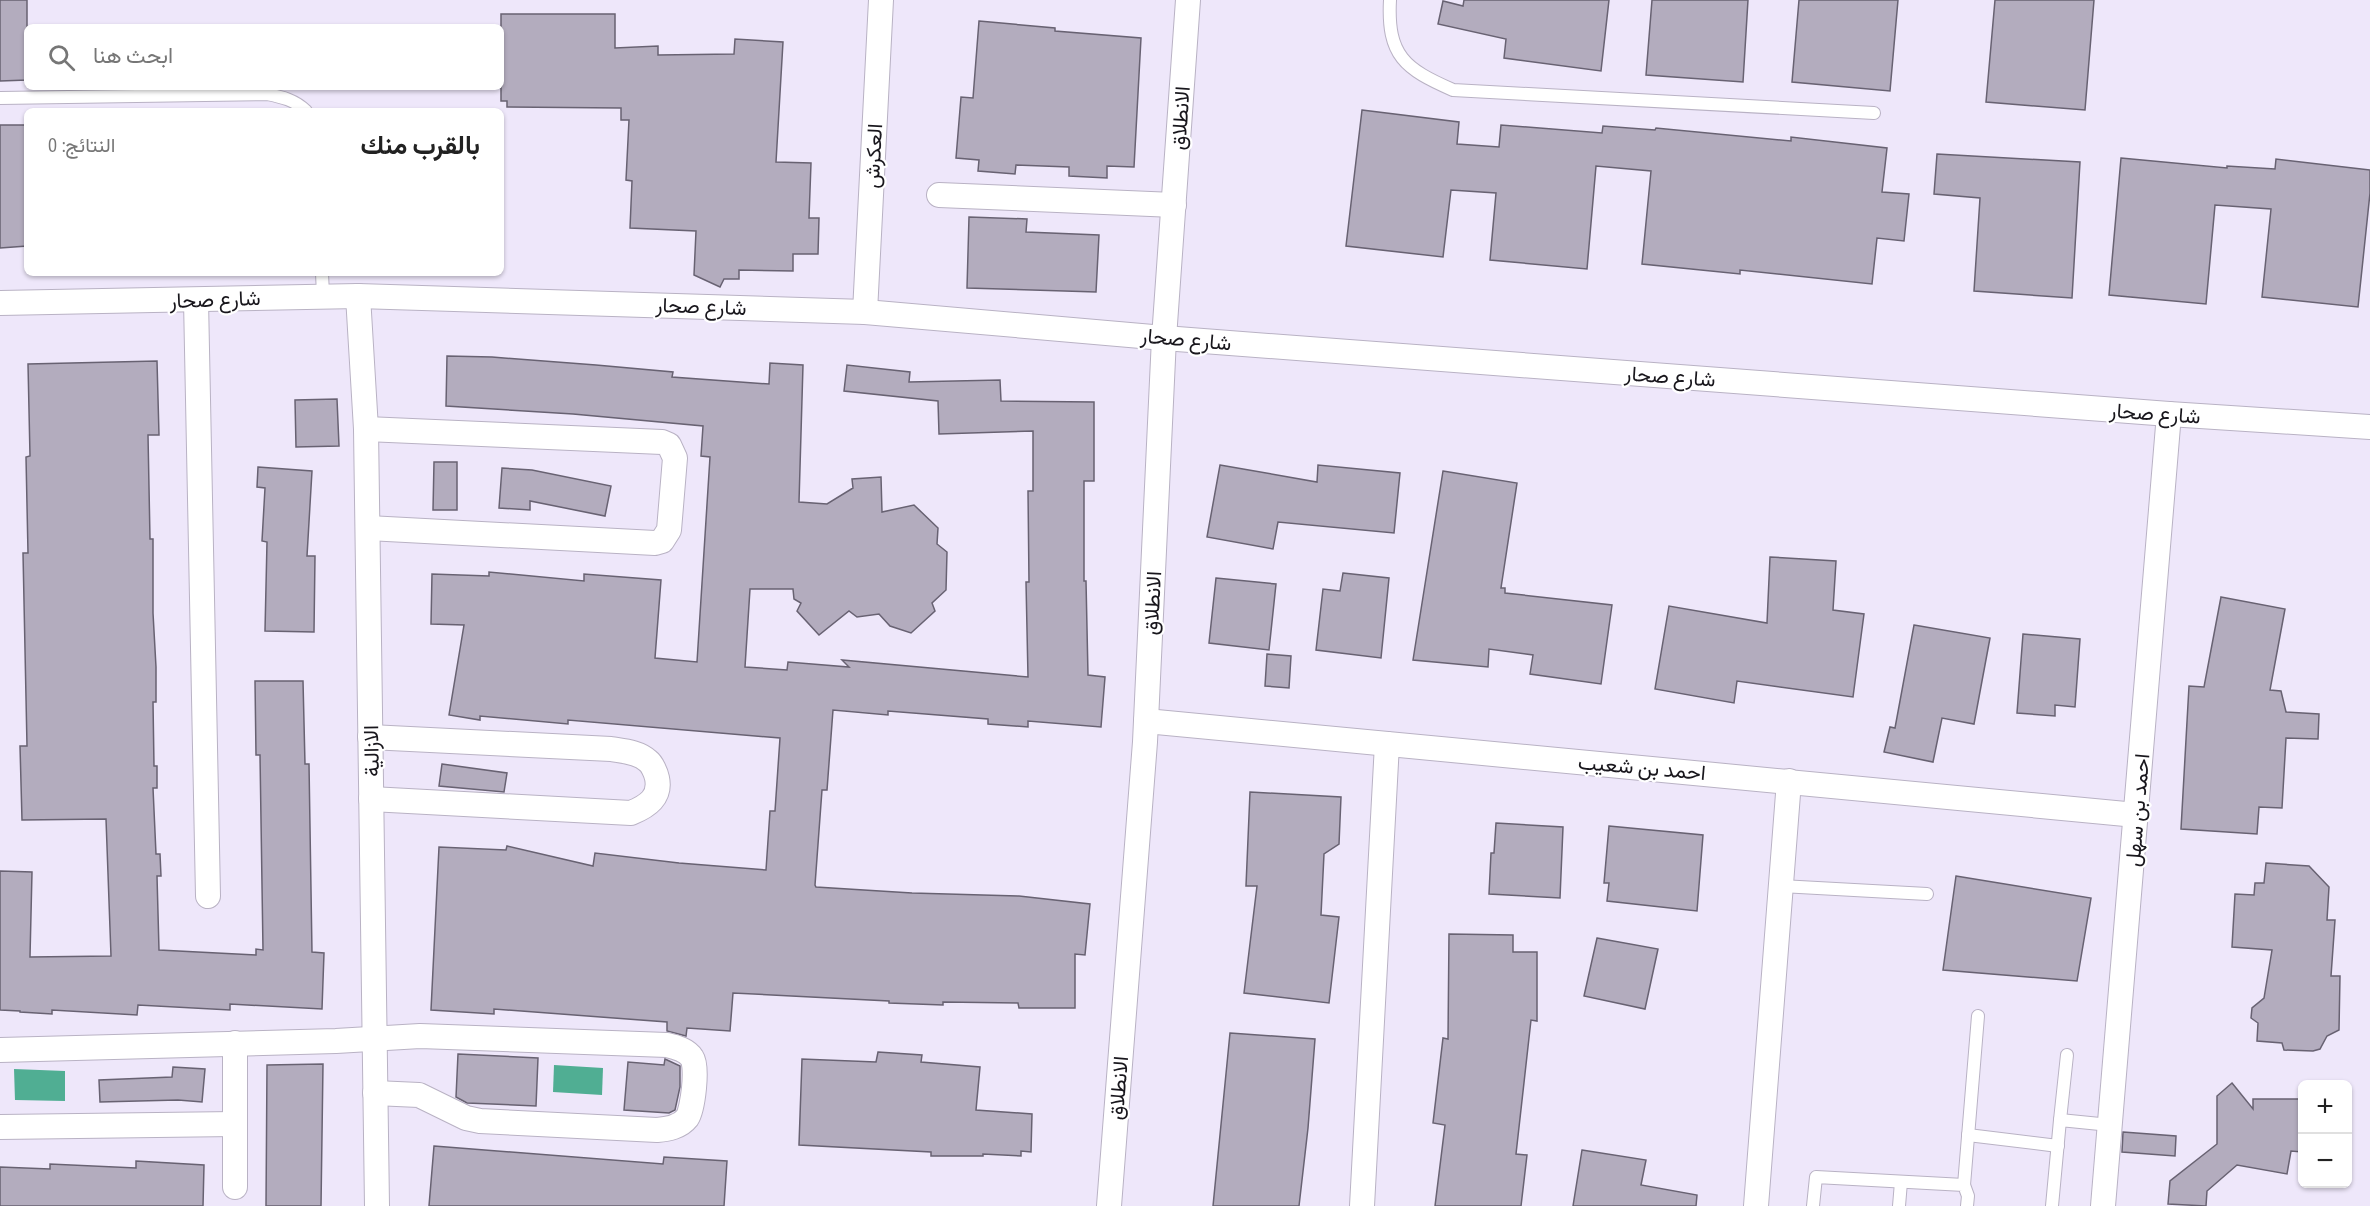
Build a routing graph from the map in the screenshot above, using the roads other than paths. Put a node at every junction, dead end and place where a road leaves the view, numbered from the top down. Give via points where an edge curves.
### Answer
1 (880, 0) edge
2 (1188, 0) edge
3 (1390, 0) edge
4 (0, 98) edge
5 (303, 108) edge
6 (1874, 113) dead end
7 (939, 195) dead end
8 (1174, 205) junction
9 (322, 284) edge
10 (358, 296) junction
11 (196, 300) junction
12 (0, 303) edge
13 (865, 312) junction
14 (1164, 338) junction
15 (2169, 414) junction
16 (2370, 427) edge
17 (366, 429) junction
18 (368, 528) junction
19 (1146, 721) junction
20 (370, 737) junction
21 (1387, 744) junction
22 (1789, 781) junction
23 (371, 799) junction
24 (2136, 815) junction
25 (1781, 886) junction
26 (1927, 894) dead end
27 (208, 896) dead end
28 (1978, 1016) dead end
29 (375, 1039) junction
30 (235, 1043) junction
31 (0, 1050) edge
32 (2067, 1055) dead end
33 (375, 1093) junction
34 (2060, 1120) junction
35 (235, 1124) junction
36 (2110, 1125) junction
37 (0, 1127) edge
38 (1968, 1135) junction
39 (2058, 1146) junction
40 (1901, 1182) junction
41 (1964, 1185) junction
42 (235, 1187) dead end
43 (377, 1206) edge
44 (1109, 1206) edge
45 (1362, 1206) edge
46 (1756, 1206) edge
47 (1814, 1206) edge
48 (1899, 1206) edge
49 (1967, 1206) edge
50 (2052, 1206) edge
51 (2103, 1206) edge

1 - 13 street, العكرش
2 - 8 street, الانطلاق
3 - 6 lane via 1393,42 1403,61 1425,78 1453,90
4 - 5 lane via 267,94
7 - 8 street
8 - 14 street, الانطلاق
9 - 10 street, شارع صحار
9 - 11 street, شارع صحار
10 - 13 street, شارع صحار
10 - 17 street, الازالية
11 - 12 street, شارع صحار
11 - 27 street
13 - 14 street, شارع صحار
14 - 15 street, شارع صحار
14 - 19 street, الانطلاق
15 - 16 street, شارع صحار
15 - 24 street, احمد بن سهل
17 - 18 street, الازالية
17 - 18 street via 662,442 669,445 675,459 669,530 655,543
18 - 20 street, الازالية
19 - 21 street, احمد بن شعيب
19 - 44 street, الانطلاق
20 - 23 street, الازالية
20 - 23 street via 631,752 648,761 656,773 658,788 654,799 631,813
21 - 22 street, احمد بن شعيب
21 - 45 street
22 - 24 street, احمد بن شعيب
22 - 25 street
23 - 29 street, الازالية
24 - 36 street, احمد بن سهل
25 - 26 lane
25 - 46 street
28 - 38 lane
29 - 30 street
29 - 33 street, الازالية
29 - 33 street via 420,1036 667,1045 685,1052 694,1066 691,1108 686,1119 673,1128 657,1130 480,1121 420,1095
30 - 31 street
30 - 35 street
32 - 34 lane
33 - 43 street, الازالية
34 - 36 lane
34 - 39 lane
35 - 37 street
35 - 42 street
36 - 51 street, احمد بن سهل
38 - 39 lane
38 - 41 lane
39 - 50 lane
40 - 41 lane
40 - 47 lane via 1816,1177
40 - 48 lane
41 - 49 lane

